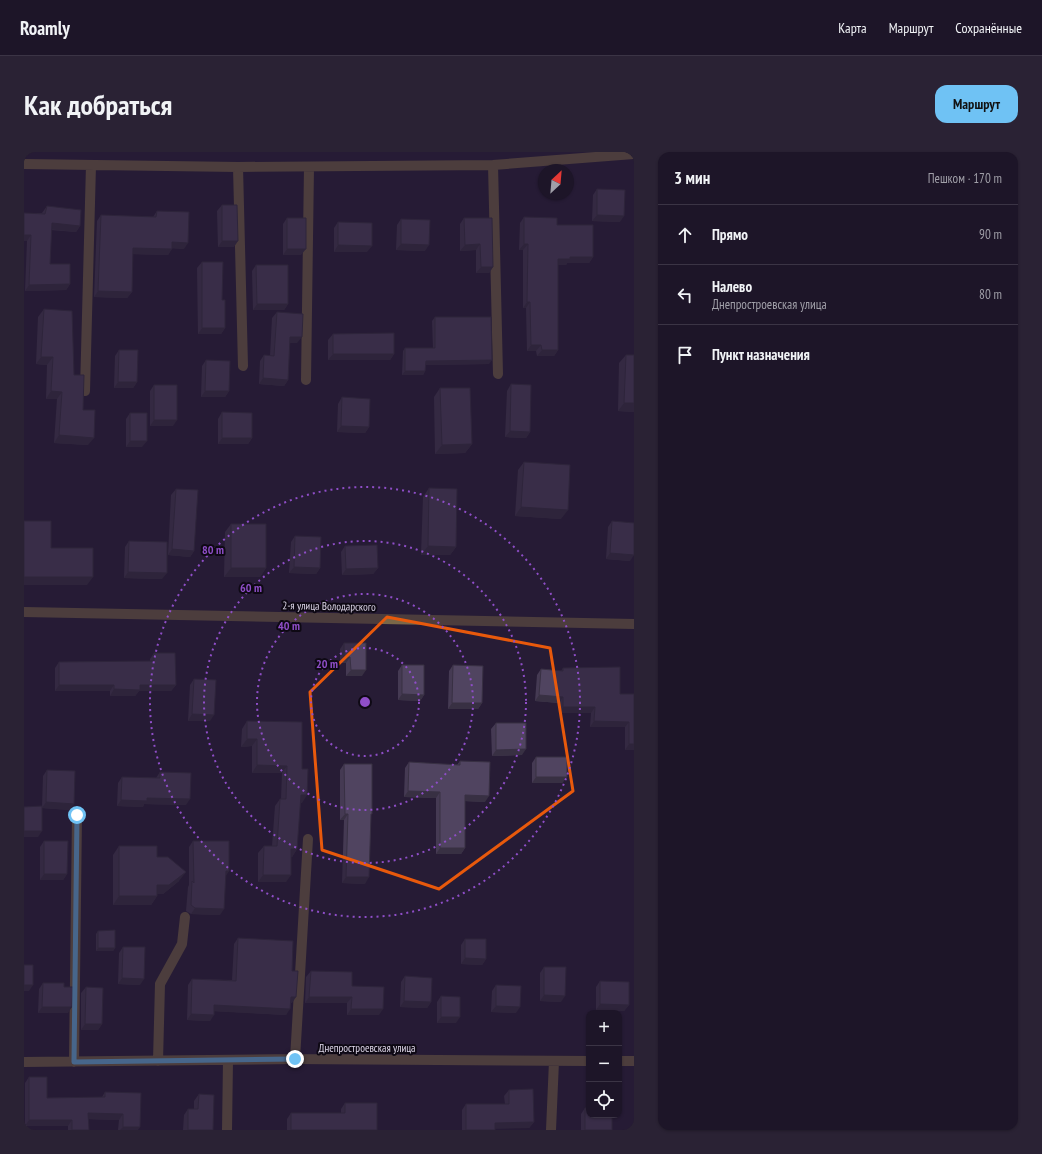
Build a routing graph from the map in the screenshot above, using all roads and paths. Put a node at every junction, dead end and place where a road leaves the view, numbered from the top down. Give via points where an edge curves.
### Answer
1 (634, 154) edge
2 (24, 164) edge
3 (91, 164) junction
4 (493, 165) junction
5 (238, 167) junction
6 (310, 167) junction
7 (243, 366) dead end
8 (498, 374) dead end
9 (306, 380) dead end
10 (85, 391) edge
11 (24, 612) edge
12 (634, 624) edge
13 (77, 815) dead end
14 (308, 839) dead end
15 (185, 918) dead end
16 (295, 1059) junction
17 (158, 1061) junction
18 (228, 1061) junction
19 (554, 1061) junction
20 (586, 1061) edge
21 (622, 1061) edge
22 (634, 1061) edge
23 (24, 1062) edge
24 (74, 1062) junction
25 (227, 1130) edge
26 (551, 1130) edge

1 - 4 street
2 - 3 street
3 - 5 street
3 - 10 street
4 - 6 street
4 - 8 street
5 - 6 street
5 - 7 street
6 - 9 street
11 - 12 street, 2-я улица Володарского
13 - 24 street
14 - 16 street
15 - 17 street via 182,944 160,984
16 - 18 street, Днепростроевская улица
16 - 19 street, Днепростроевская улица
17 - 18 street, Днепростроевская улица
17 - 24 street, Днепростроевская улица
18 - 25 street
19 - 20 street, Днепростроевская улица
19 - 26 street
21 - 22 street
23 - 24 street, Днепростроевская улица

